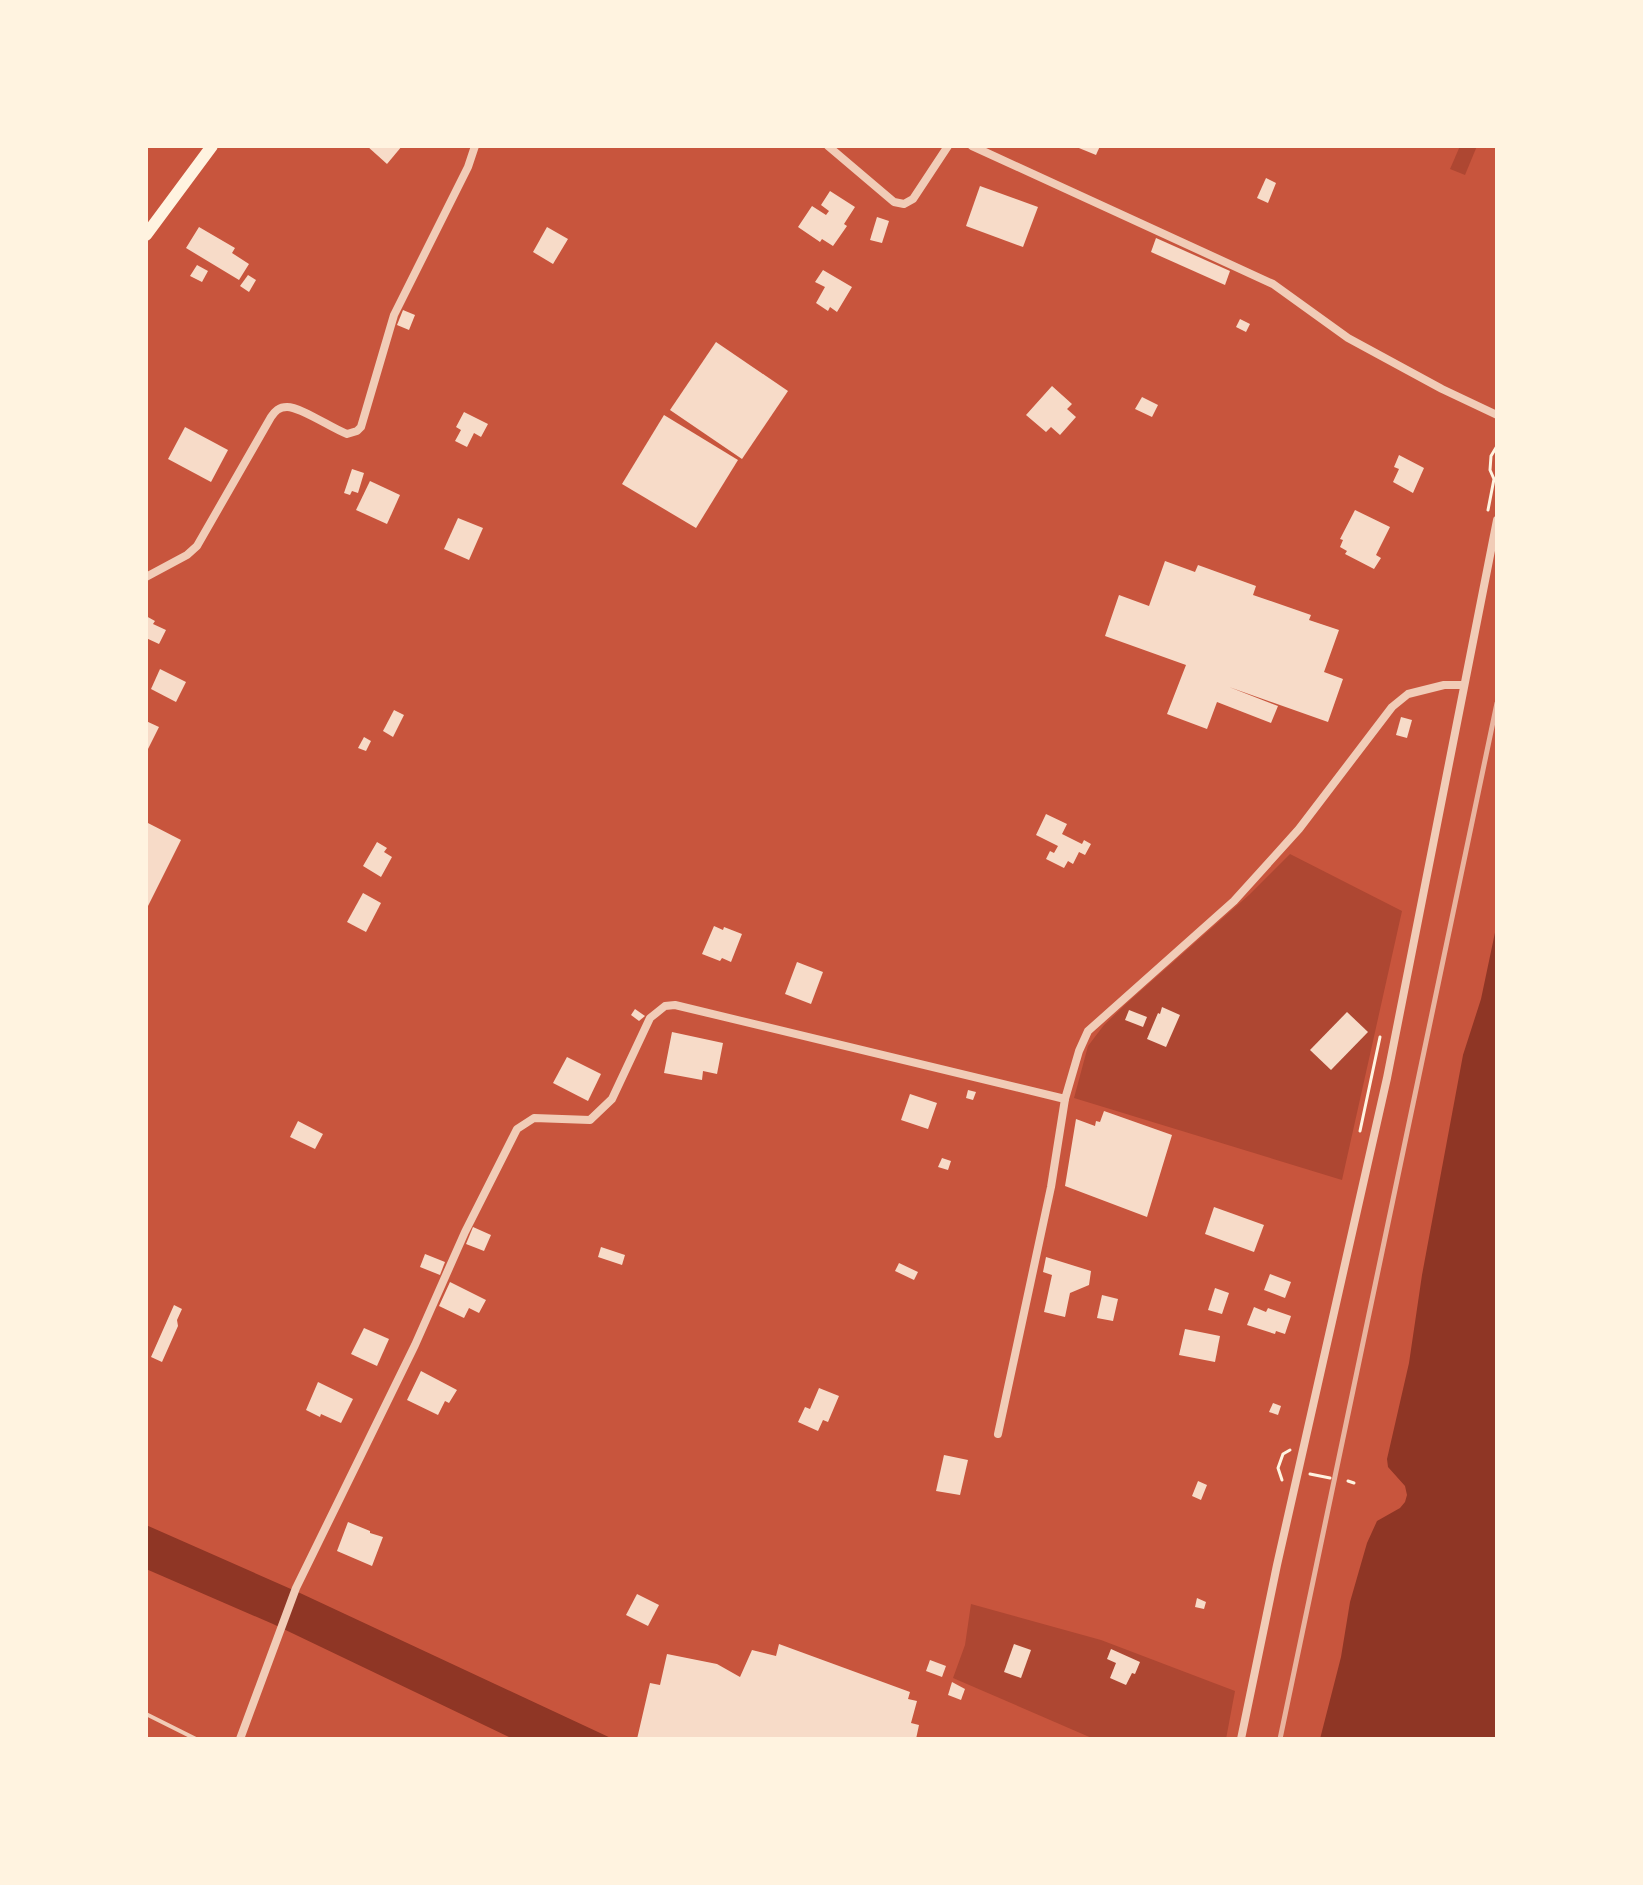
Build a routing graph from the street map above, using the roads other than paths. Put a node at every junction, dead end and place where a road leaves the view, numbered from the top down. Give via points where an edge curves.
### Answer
1 (212, 146) edge
2 (475, 146) edge
3 (828, 146) edge
4 (948, 146) edge
5 (972, 146) edge
6 (146, 235) edge
7 (1497, 415) edge
8 (1497, 520) edge
9 (146, 577) edge
10 (1464, 685) junction
11 (1065, 1099) junction
12 (998, 1434) dead end
13 (146, 1714) edge
14 (196, 1739) edge
15 (240, 1739) edge
16 (1241, 1739) edge

1 - 6 main road
2 - 9 street via 394,315 361,427 342,432 289,407 278,409 197,546
3 - 4 street via 894,202 904,204 913,199
5 - 7 street via 1273,284 1348,338
8 - 10 street
10 - 11 street via 1408,694 1392,707 1299,829 1234,901 1088,1031
10 - 16 street via 1387,1078
11 - 12 street
11 - 15 street via 685,1006 657,1011 612,1099 590,1120 534,1118 517,1129 296,1588
13 - 14 lane

